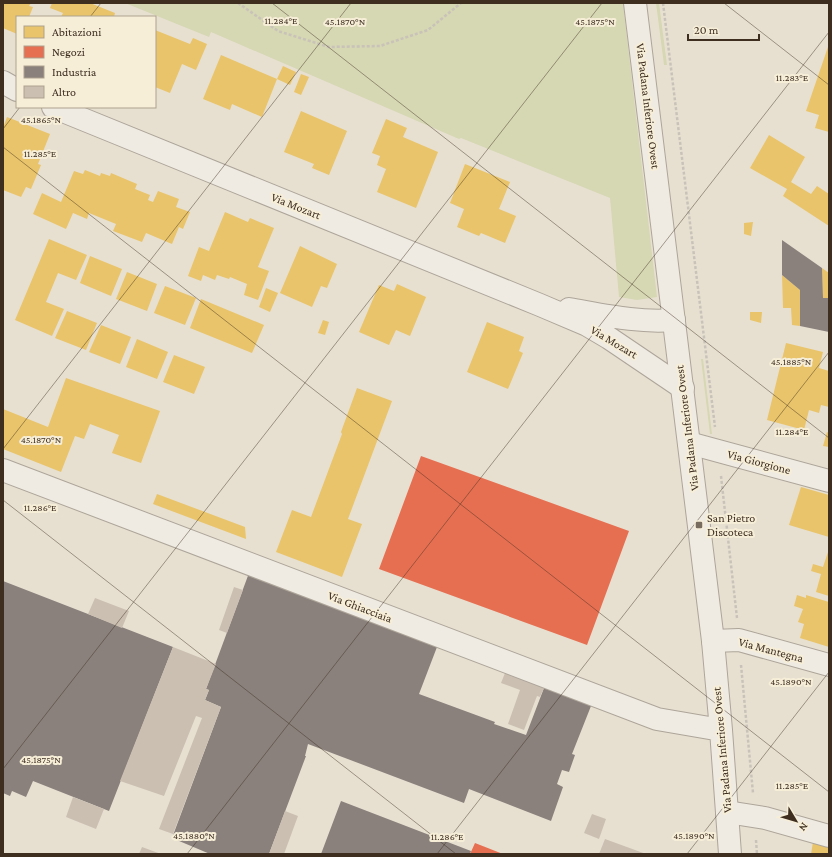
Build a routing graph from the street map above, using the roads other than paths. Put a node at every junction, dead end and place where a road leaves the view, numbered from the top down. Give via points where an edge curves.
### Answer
1 (635, 3) edge
2 (3, 82) edge
3 (16, 89) edge
4 (55, 108) edge
5 (540, 304) junction
6 (674, 320) junction
7 (683, 388) junction
8 (689, 443) junction
9 (3, 470) edge
10 (829, 481) edge
11 (713, 641) junction
12 (829, 665) edge
13 (722, 730) junction
14 (727, 812) junction
15 (829, 836) edge
16 (730, 854) edge

1 - 6 street, Via Padana Inferiore Ovest
2 - 3 street
4 - 5 street, Via Mozart
5 - 6 street, Via Mozart via 651,322
5 - 7 street, Via Mozart via 587,325
6 - 7 street, Via Padana Inferiore Ovest
7 - 8 street, Via Padana Inferiore Ovest
8 - 10 street, Via Giorgione
8 - 11 street, Via Padana Inferiore Ovest
9 - 13 street, Via Ghiacciaia via 657,719
11 - 12 street, Via Mantegna via 739,640
11 - 13 street, Via Padana Inferiore Ovest
13 - 14 street, Via Padana Inferiore Ovest
14 - 15 street via 765,818
14 - 16 street, Via Padana Inferiore Ovest

